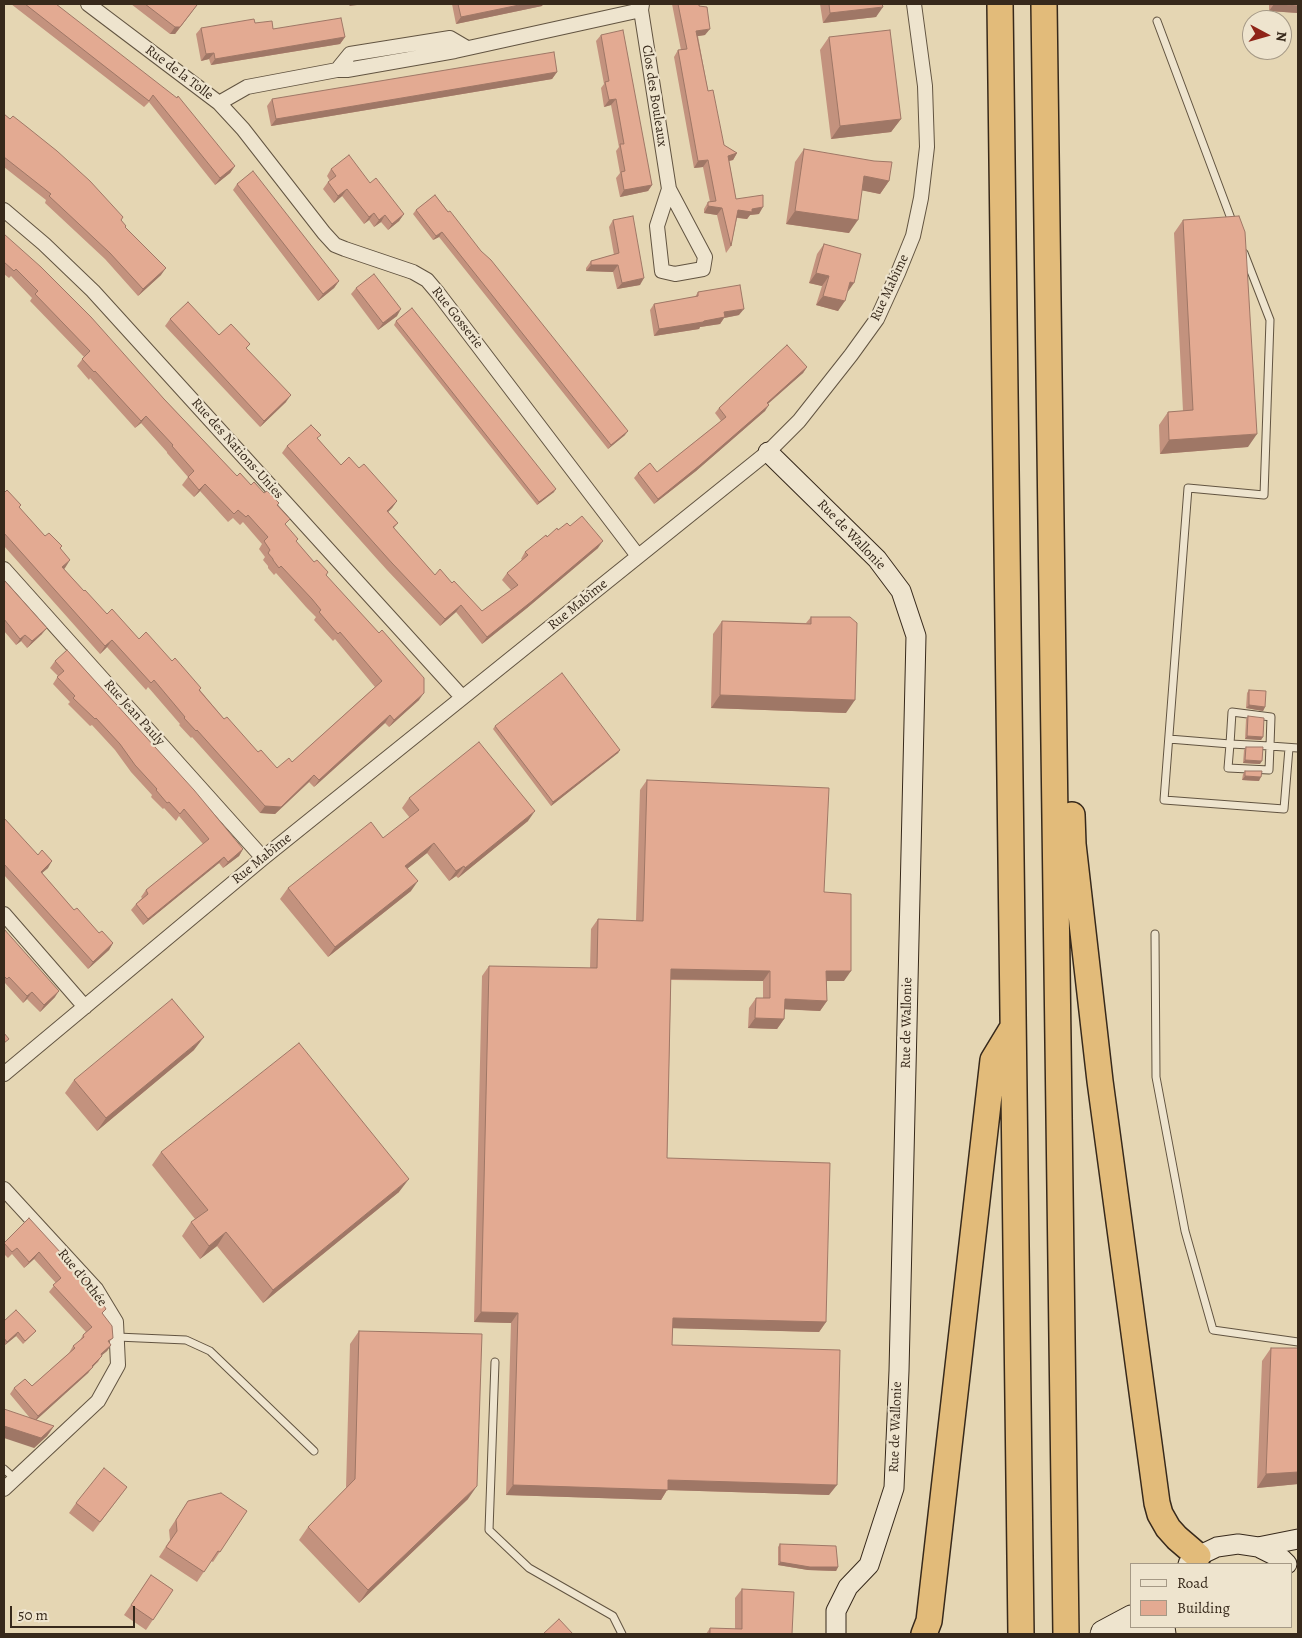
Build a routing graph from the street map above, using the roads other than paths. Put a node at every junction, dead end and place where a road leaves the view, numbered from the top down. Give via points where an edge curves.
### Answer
1 (88, 4) edge
2 (914, 4) edge
3 (1000, 4) edge
4 (1044, 4) edge
5 (641, 7) edge
6 (1156, 21) dead end
7 (219, 103) junction
8 (669, 189) junction
9 (4, 210) edge
10 (1235, 228) edge
11 (1242, 247) edge
12 (1050, 444) junction
13 (768, 452) junction
14 (638, 556) junction
15 (4, 569) edge
16 (462, 697) junction
17 (1169, 739) junction
18 (1230, 744) junction
19 (1270, 746) junction
20 (1289, 748) junction
21 (1298, 748) edge
22 (263, 858) junction
23 (4, 914) edge
24 (1155, 934) dead end
25 (85, 1007) junction
26 (1013, 1027) junction
27 (4, 1074) edge
28 (4, 1189) edge
29 (117, 1337) junction
30 (1298, 1342) edge
31 (495, 1362) dead end
32 (314, 1451) dead end
33 (4, 1469) edge
34 (15, 1479) junction
35 (4, 1489) edge
36 (1298, 1538) edge
37 (1258, 1547) junction
38 (1193, 1560) edge
39 (1286, 1563) edge
40 (1130, 1616) edge
41 (622, 1634) edge
42 (836, 1634) edge
43 (924, 1634) edge
44 (1021, 1634) edge
45 (1066, 1634) edge
46 (1096, 1634) edge
47 (1100, 1634) edge
48 (1150, 1634) edge

1 - 7 street, Rue de la Tolle
2 - 13 street, Rue Mabîme via 925,86 927,148 913,236 877,319 798,421
3 - 26 highway
4 - 12 highway
5 - 7 street, Rue de la Tolle via 455,52 247,87
5 - 8 street, Clos des Bouleaux
6 - 10 lane
7 - 14 street, Rue Gosserie via 335,245 427,280
8 - 8 street, Clos des Bouleaux via 657,226 662,271 675,274 703,269 705,257
9 - 16 street, Rue des Nations-Unies via 94,291
11 - 17 lane via 1270,320 1264,494 1188,488
12 - 38 highway via 1062,487 1072,844 1100,1081 1157,1503 1168,1528
12 - 45 highway
13 - 14 street, Rue Mabîme
13 - 42 street, Rue de Wallonie via 877,559 901,591 916,636 894,1488 869,1565 848,1587 836,1611
14 - 16 street, Rue Mabîme
15 - 22 street, Rue Jean Pauly
16 - 22 street, Rue Mabîme
17 - 18 lane
17 - 20 lane via 1164,800 1284,809
18 - 19 lane
18 - 19 lane via 1228,768 1269,770
18 - 19 lane via 1232,712 1272,717
19 - 20 lane
20 - 21 lane
22 - 25 street, Rue Mabîme
23 - 25 street
24 - 30 lane via 1156,1077 1185,1231 1213,1330
25 - 27 street, Rue Mabîme
26 - 43 highway via 993,1060 929,1621
26 - 44 highway
28 - 29 street, Rue d'Othée via 96,1290 116,1322
29 - 32 lane via 186,1340 210,1351
29 - 34 street, Rue d'Othée via 118,1365 98,1401
31 - 41 lane via 489,1530 529,1568 613,1616
33 - 34 lane
34 - 35 street, Rue d'Othée
36 - 37 street
37 - 38 street via 1238,1544 1217,1548
37 - 39 street
40 - 46 street
47 - 48 street via 1138,1631

